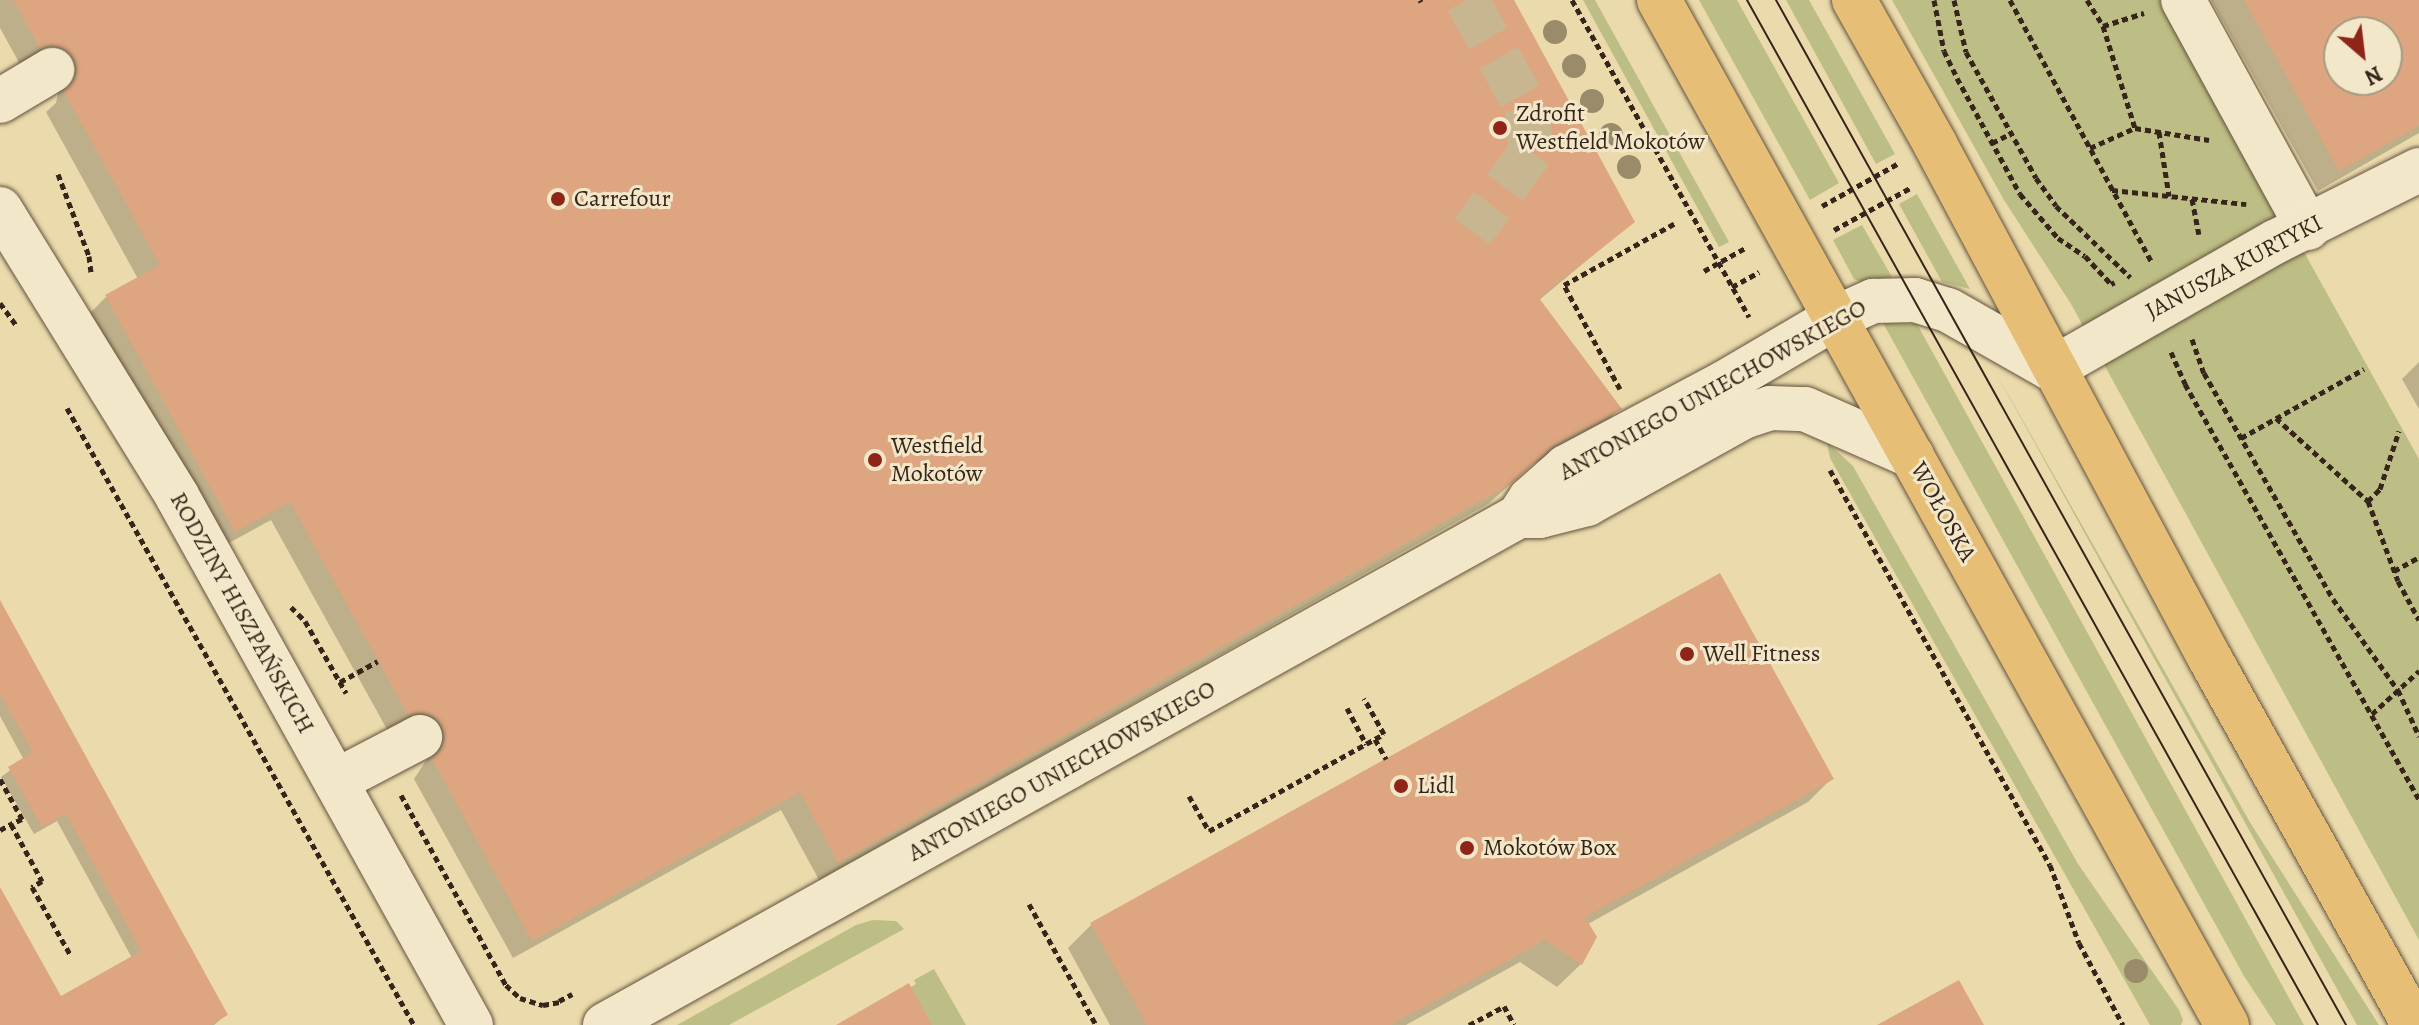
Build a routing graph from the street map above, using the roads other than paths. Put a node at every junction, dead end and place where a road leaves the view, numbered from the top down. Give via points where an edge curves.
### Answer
1 (1659, 0) edge
2 (1854, 0) edge
3 (2167, 5) edge
4 (52, 70) dead end
5 (1, 98) edge
6 (2419, 170) edge
7 (0, 209) edge
8 (2308, 228) junction
9 (1835, 318) junction
10 (2052, 369) junction
11 (1912, 456) junction
12 (1519, 516) junction
13 (420, 737) dead end
14 (388, 772) junction
15 (336, 781) junction
16 (365, 833) junction
17 (471, 1025) edge
18 (605, 1025) edge
19 (2227, 1025) edge
20 (2414, 1025) edge

1 - 9 main road, WOŁOSKA
2 - 10 main road
3 - 8 street
4 - 5 street
6 - 8 street, JANUSZA KURTYKI
7 - 15 street, RODZINY HISZPAŃSKICH via 125,408
8 - 10 street, JANUSZA KURTYKI via 2151,287
9 - 10 street, ANTONIEGO UNIECHOWSKIEGO via 1873,301 1915,300
9 - 11 main road, WOŁOSKA
9 - 12 street, ANTONIEGO UNIECHOWSKIEGO via 1566,467
10 - 20 main road
11 - 12 street, ANTONIEGO UNIECHOWSKIEGO via 1805,409 1770,408 1743,417 1615,495 1563,511
11 - 19 main road, WOŁOSKA
12 - 18 street, ANTONIEGO UNIECHOWSKIEGO
13 - 14 street
14 - 15 street
14 - 16 street via 366,784
15 - 16 street, RODZINY HISZPAŃSKICH
16 - 17 street, RODZINY HISZPAŃSKICH

